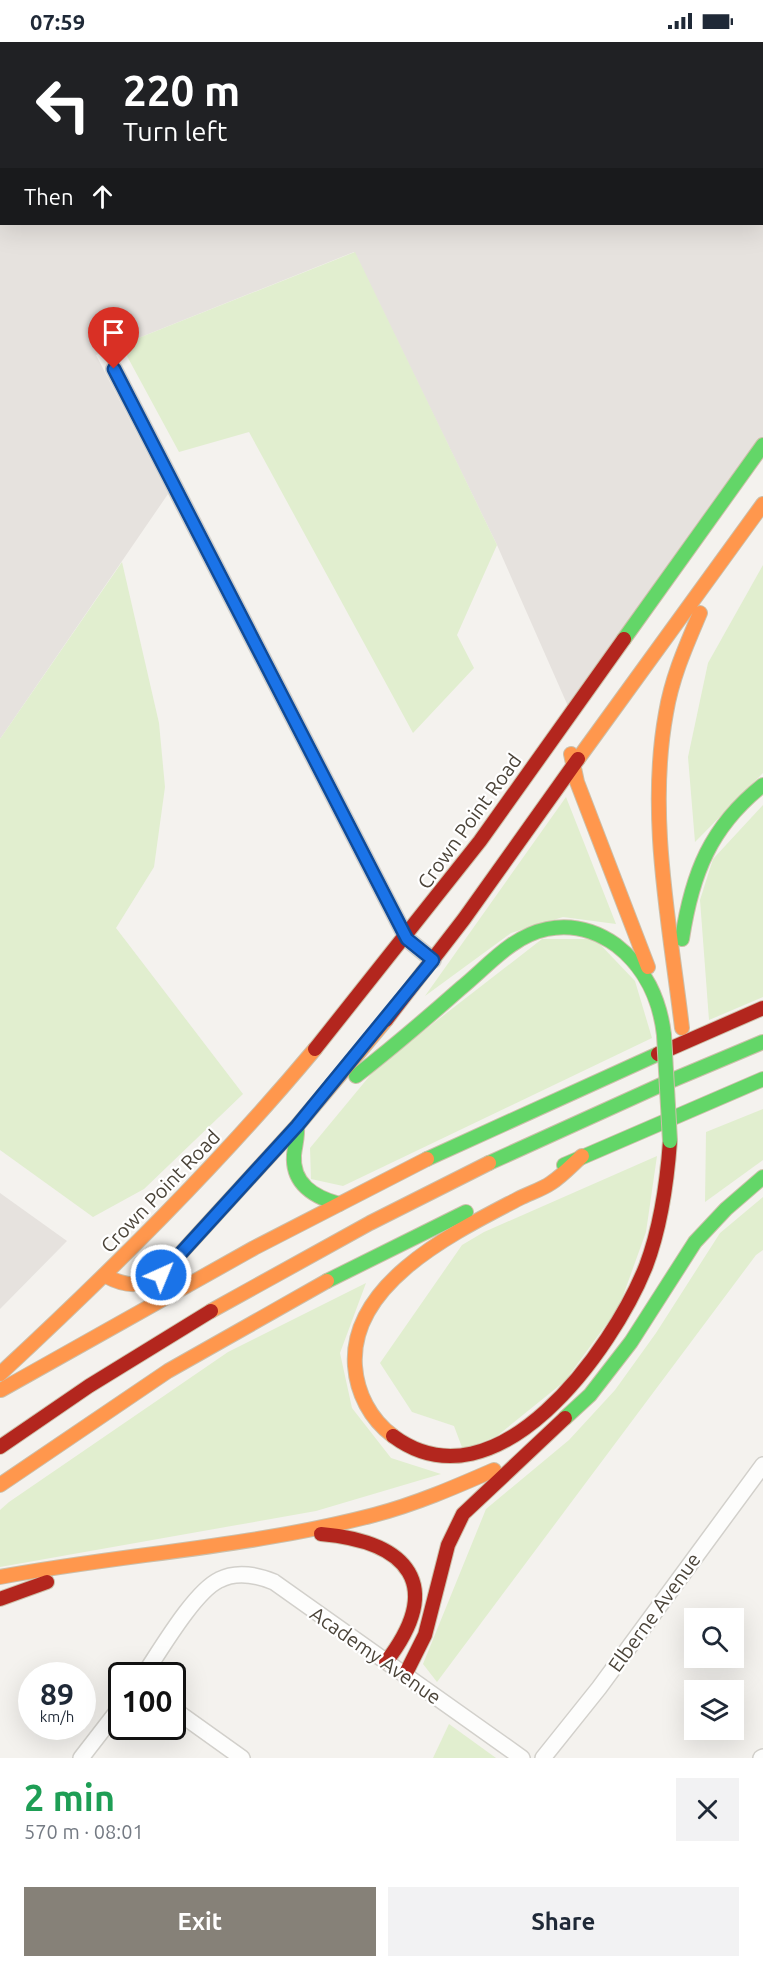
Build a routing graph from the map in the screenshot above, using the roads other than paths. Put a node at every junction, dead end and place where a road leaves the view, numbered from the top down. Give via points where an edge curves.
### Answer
1 (114, 369) dead end
2 (763, 446) edge
3 (760, 508) edge
4 (612, 655) junction
5 (572, 768) junction
6 (763, 784) edge
7 (407, 939) junction
8 (433, 960) junction
9 (677, 980) junction
10 (660, 1006) junction
11 (763, 1008) edge
12 (763, 1042) edge
13 (339, 1077) junction
14 (763, 1079) edge
15 (687, 1122) dead end
16 (297, 1126) junction
17 (582, 1156) junction
18 (763, 1177) edge
19 (339, 1204) junction
20 (270, 1240) junction
21 (672, 1250) dead end
22 (209, 1258) dead end
23 (177, 1259) junction
24 (194, 1260) dead end
25 (106, 1276) junction
26 (649, 1312) junction
27 (0, 1374) edge
28 (0, 1390) edge
29 (544, 1439) junction
30 (0, 1447) edge
31 (763, 1465) edge
32 (0, 1485) edge
33 (289, 1532) junction
34 (141, 1556) junction
35 (0, 1576) edge
36 (0, 1599) edge
37 (153, 1662) edge
38 (386, 1662) junction
39 (405, 1675) junction
40 (186, 1718) edge
41 (108, 1723) edge
42 (81, 1758) edge
43 (242, 1758) edge
44 (522, 1758) edge
45 (543, 1758) edge

1 - 7 street
2 - 4 highway, Crown Point Road
3 - 5 highway
3 - 9 highway via 683,646 662,722 660,837
4 - 5 highway via 575,727
4 - 7 highway, Crown Point Road
5 - 8 highway
5 - 10 highway
6 - 9 highway via 731,811 703,855 687,904
7 - 8 street
7 - 25 highway, Crown Point Road via 269,1104
8 - 13 highway
9 - 15 highway
10 - 13 highway via 639,965 613,941 581,929 541,930 516,942 356,1077
10 - 17 highway, bridge via 670,1141 663,1203 646,1264 626,1310 579,1378 512,1436 464,1454 428,1453 398,1441 367,1410 355,1381 353,1350 369,1306 391,1282 456,1235 550,1183
11 - 19 highway via 556,1098
12 - 30 highway via 538,1141 316,1252 113,1369
13 - 16 highway
14 - 17 highway
16 - 19 highway via 294,1164 300,1181 312,1196
16 - 23 highway
17 - 32 highway via 360,1262 276,1307 114,1406
18 - 26 highway via 695,1242
19 - 20 highway
20 - 22 highway
20 - 28 highway
21 - 26 highway
23 - 24 highway
23 - 25 highway via 161,1275 144,1284 125,1286
25 - 27 highway, Crown Point Road
26 - 29 highway via 604,1379
29 - 33 highway via 506,1464 435,1496 381,1513
29 - 39 highway via 466,1509 453,1528 423,1642
31 - 45 street, Elberne Avenue
33 - 34 highway
33 - 38 highway via 363,1539 386,1548 403,1563 413,1585 414,1614 406,1634
34 - 35 highway via 69,1563
34 - 36 highway
37 - 38 street, Academy Avenue via 202,1593 221,1579 254,1575 273,1582
38 - 39 street, Academy Avenue
39 - 44 street, Academy Avenue
40 - 43 street
41 - 42 street

